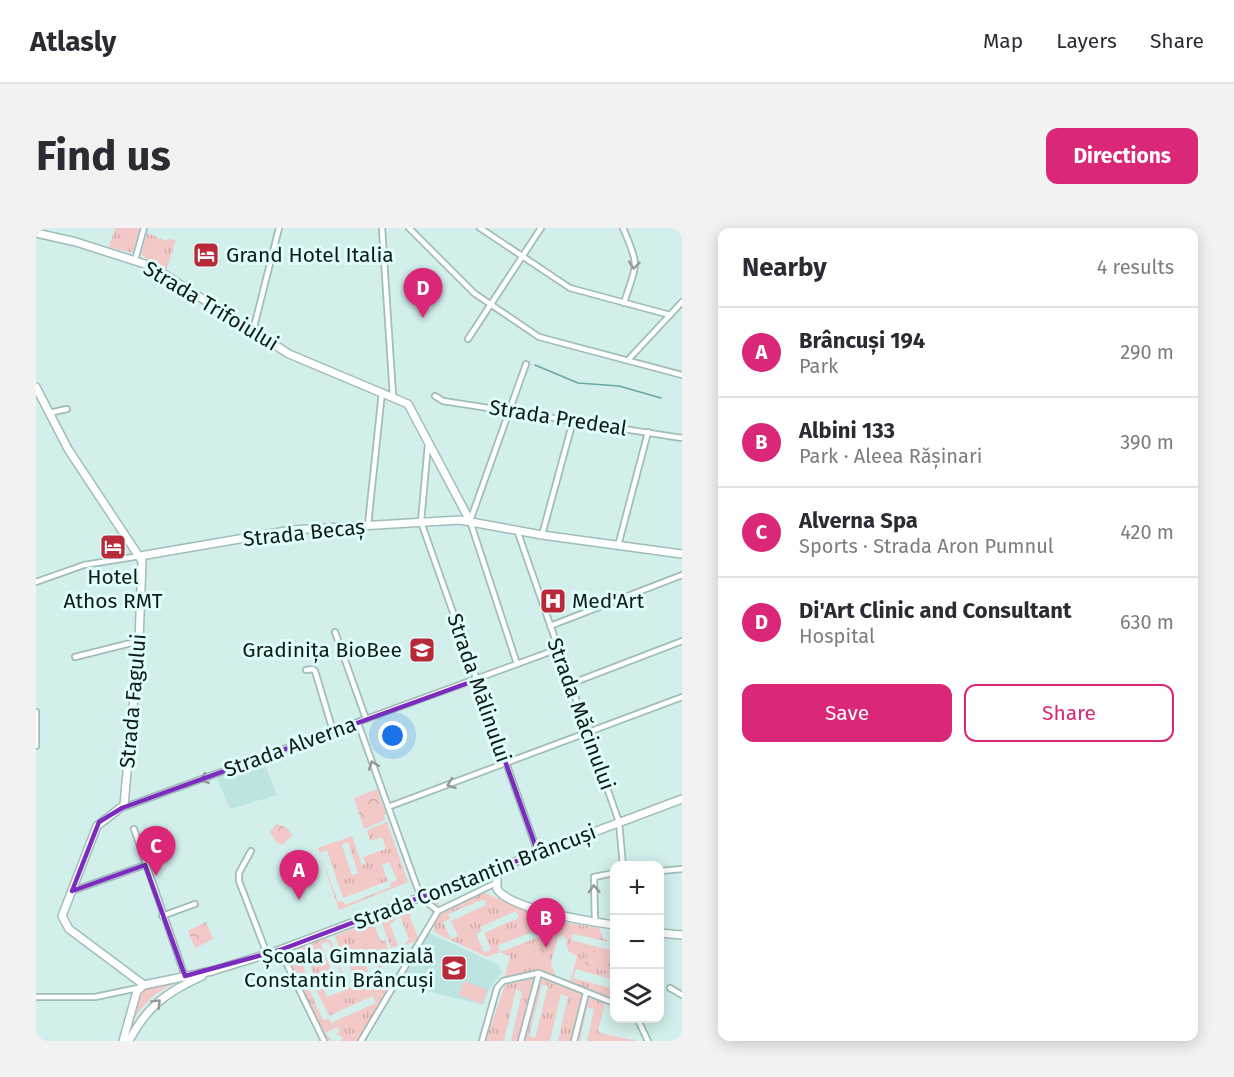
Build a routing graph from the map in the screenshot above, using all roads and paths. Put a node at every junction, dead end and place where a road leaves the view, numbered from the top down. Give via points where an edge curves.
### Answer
1 (144, 228) edge
2 (279, 228) edge
3 (382, 228) edge
4 (409, 228) edge
5 (480, 228) edge
6 (541, 228) edge
7 (623, 228) edge
8 (486, 230) edge
9 (36, 232) edge
10 (522, 257) junction
11 (135, 260) junction
12 (682, 302) edge
13 (624, 303) junction
14 (491, 305) junction
15 (669, 315) junction
16 (252, 331) junction
17 (468, 339) dead end
18 (627, 360) junction
19 (526, 364) dead end
20 (682, 375) edge
21 (36, 387) edge
22 (382, 392) junction
23 (393, 396) junction
24 (435, 396) dead end
25 (67, 409) dead end
26 (511, 410) junction
27 (48, 413) junction
28 (573, 421) junction
29 (648, 432) junction
30 (428, 438) junction
31 (682, 438) edge
32 (82, 455) dead end
33 (75, 459) junction
34 (96, 476) dead end
35 (87, 478) junction
36 (470, 521) junction
37 (421, 522) junction
38 (368, 525) junction
39 (517, 530) junction
40 (542, 535) junction
41 (618, 546) junction
42 (682, 554) edge
43 (140, 556) junction
44 (682, 575) edge
45 (36, 582) edge
46 (550, 626) junction
47 (335, 632) dead end
48 (139, 641) junction
49 (682, 641) edge
50 (558, 649) junction
51 (75, 657) dead end
52 (517, 664) junction
53 (306, 670) dead end
54 (476, 680) junction
55 (570, 684) junction
56 (682, 697) edge
57 (36, 712) edge
58 (366, 719) junction
59 (358, 723) junction
60 (333, 731) junction
61 (588, 733) junction
62 (36, 746) edge
63 (506, 763) junction
64 (682, 799) edge
65 (388, 807) junction
66 (122, 808) junction
67 (619, 822) junction
68 (134, 829) dead end
69 (251, 851) dead end
70 (538, 853) junction
71 (623, 861) edge
72 (145, 865) junction
73 (502, 866) junction
74 (682, 869) edge
75 (492, 870) junction
76 (664, 871) edge
77 (610, 874) edge
78 (496, 883) junction
79 (72, 891) junction
80 (421, 898) junction
81 (195, 904) dead end
82 (438, 911) junction
83 (162, 916) junction
84 (595, 922) junction
85 (610, 925) edge
86 (664, 933) edge
87 (682, 934) edge
88 (280, 950) junction
89 (267, 954) junction
90 (212, 971) junction
91 (539, 974) junction
92 (185, 976) junction
93 (141, 987) junction
94 (670, 988) dead end
95 (586, 993) junction
96 (682, 995) edge
97 (36, 996) edge
98 (610, 1001) edge
99 (639, 1023) edge
100 (123, 1041) edge
101 (129, 1041) edge
102 (324, 1041) edge
103 (361, 1041) edge
104 (482, 1041) edge
105 (521, 1041) edge
106 (574, 1041) edge
107 (648, 1041) edge

1 - 11 street
2 - 16 street
3 - 23 street
4 - 14 street
5 - 8 street
6 - 10 street
7 -> 13 street via 637,263
8 - 10 street
9 - 11 main road, Strada Trifoiului
10 - 13 street via 570,288
10 - 14 street
11 - 16 main road, Strada Trifoiului via 167,275
12 - 15 street
13 - 15 street
14 - 17 street
14 - 18 street via 539,337
15 - 18 street
16 - 22 main road, Strada Trifoiului via 289,354
18 - 20 street
19 - 26 street
21 - 27 main road
22 - 23 main road, Strada Trifoiului
22 - 38 street
23 - 30 main road, Strada Trifoiului via 411,406
24 - 26 street, Strada Predeal via 443,401
25 - 27 street
26 - 28 street, Strada Predeal
26 - 36 street
27 - 33 main road
28 - 29 street, Strada Predeal
28 - 40 street
29 - 31 street, Strada Predeal
29 - 41 street
30 - 36 main road, Strada Trifoiului
30 - 37 street
32 - 33 street
33 - 35 main road
34 - 35 street
35 - 43 main road
36 - 37 main road, Strada Becaș
36 - 39 main road, Strada Becaș
36 - 52 street
37 - 38 main road, Strada Becaș
37 - 54 street, Strada Mălinului
38 - 43 main road, Strada Becaș via 292,530
39 - 40 main road, Strada Becaș
39 - 46 street, Strada Măcinului
40 - 41 main road, Strada Becaș
41 - 42 main road, Strada Becaș
43 - 45 street via 79,566
43 - 48 main road, Strada Fagului
44 - 46 street
46 - 50 street, Strada Măcinului
47 - 58 street
48 - 51 street
48 - 66 main road, Strada Fagului
49 - 55 street
50 - 52 street, Strada Alverna
50 - 55 street, Strada Măcinului
52 - 54 street, Strada Alverna
53 - 60 street via 315,671
54 - 58 street, Strada Alverna
54 - 63 street, Strada Mălinului
55 - 61 street, Strada Măcinului
56 - 61 street
57 - 62 street
58 - 59 street, Strada Alverna
59 - 60 street, Strada Alverna
65 -> 59 street
60 -> 66 street, Strada Alverna
61 - 63 street
61 - 67 street, Strada Măcinului
63 -> 65 street
63 - 70 street, Strada Mălinului
64 - 67 main road, Strada Constantin Brâncuși
65 - 80 street
66 - 79 main road via 99,822
67 - 70 main road, Strada Constantin Brâncuși
67 - 71 street, Strada Măcinului
68 - 72 street
69 - 89 street via 239,881
70 - 73 main road, Strada Constantin Brâncuși
72 - 79 street
72 - 83 street
73 - 75 main road, Strada Constantin Brâncuși
73 - 78 main road
74 - 76 street
75 - 78 main road via 497,876
75 - 80 main road, Strada Constantin Brâncuși
84 -> 77 street via 593,878
78 - 82 street
78 - 84 main road via 501,894 520,902 551,914
79 - 93 main road via 63,913 64,923
80 - 82 street
80 - 88 main road, Strada Constantin Brâncuși
81 - 83 street
82 - 103 street
83 - 92 street
84 - 85 main road
86 - 87 main road
88 - 89 main road, Strada Constantin Brâncuși
88 - 102 street
89 - 90 main road, Strada Constantin Brâncuși
90 - 92 main road, Strada Constantin Brâncuși
101 -> 90 main road via 164,996
91 - 95 street
91 - 104 street via 500,982
91 - 105 street
92 - 93 main road, Strada Constantin Brâncuși
93 - 97 street via 90,997
93 - 100 main road
94 - 96 street
95 - 98 street
95 - 106 street
99 - 107 street

